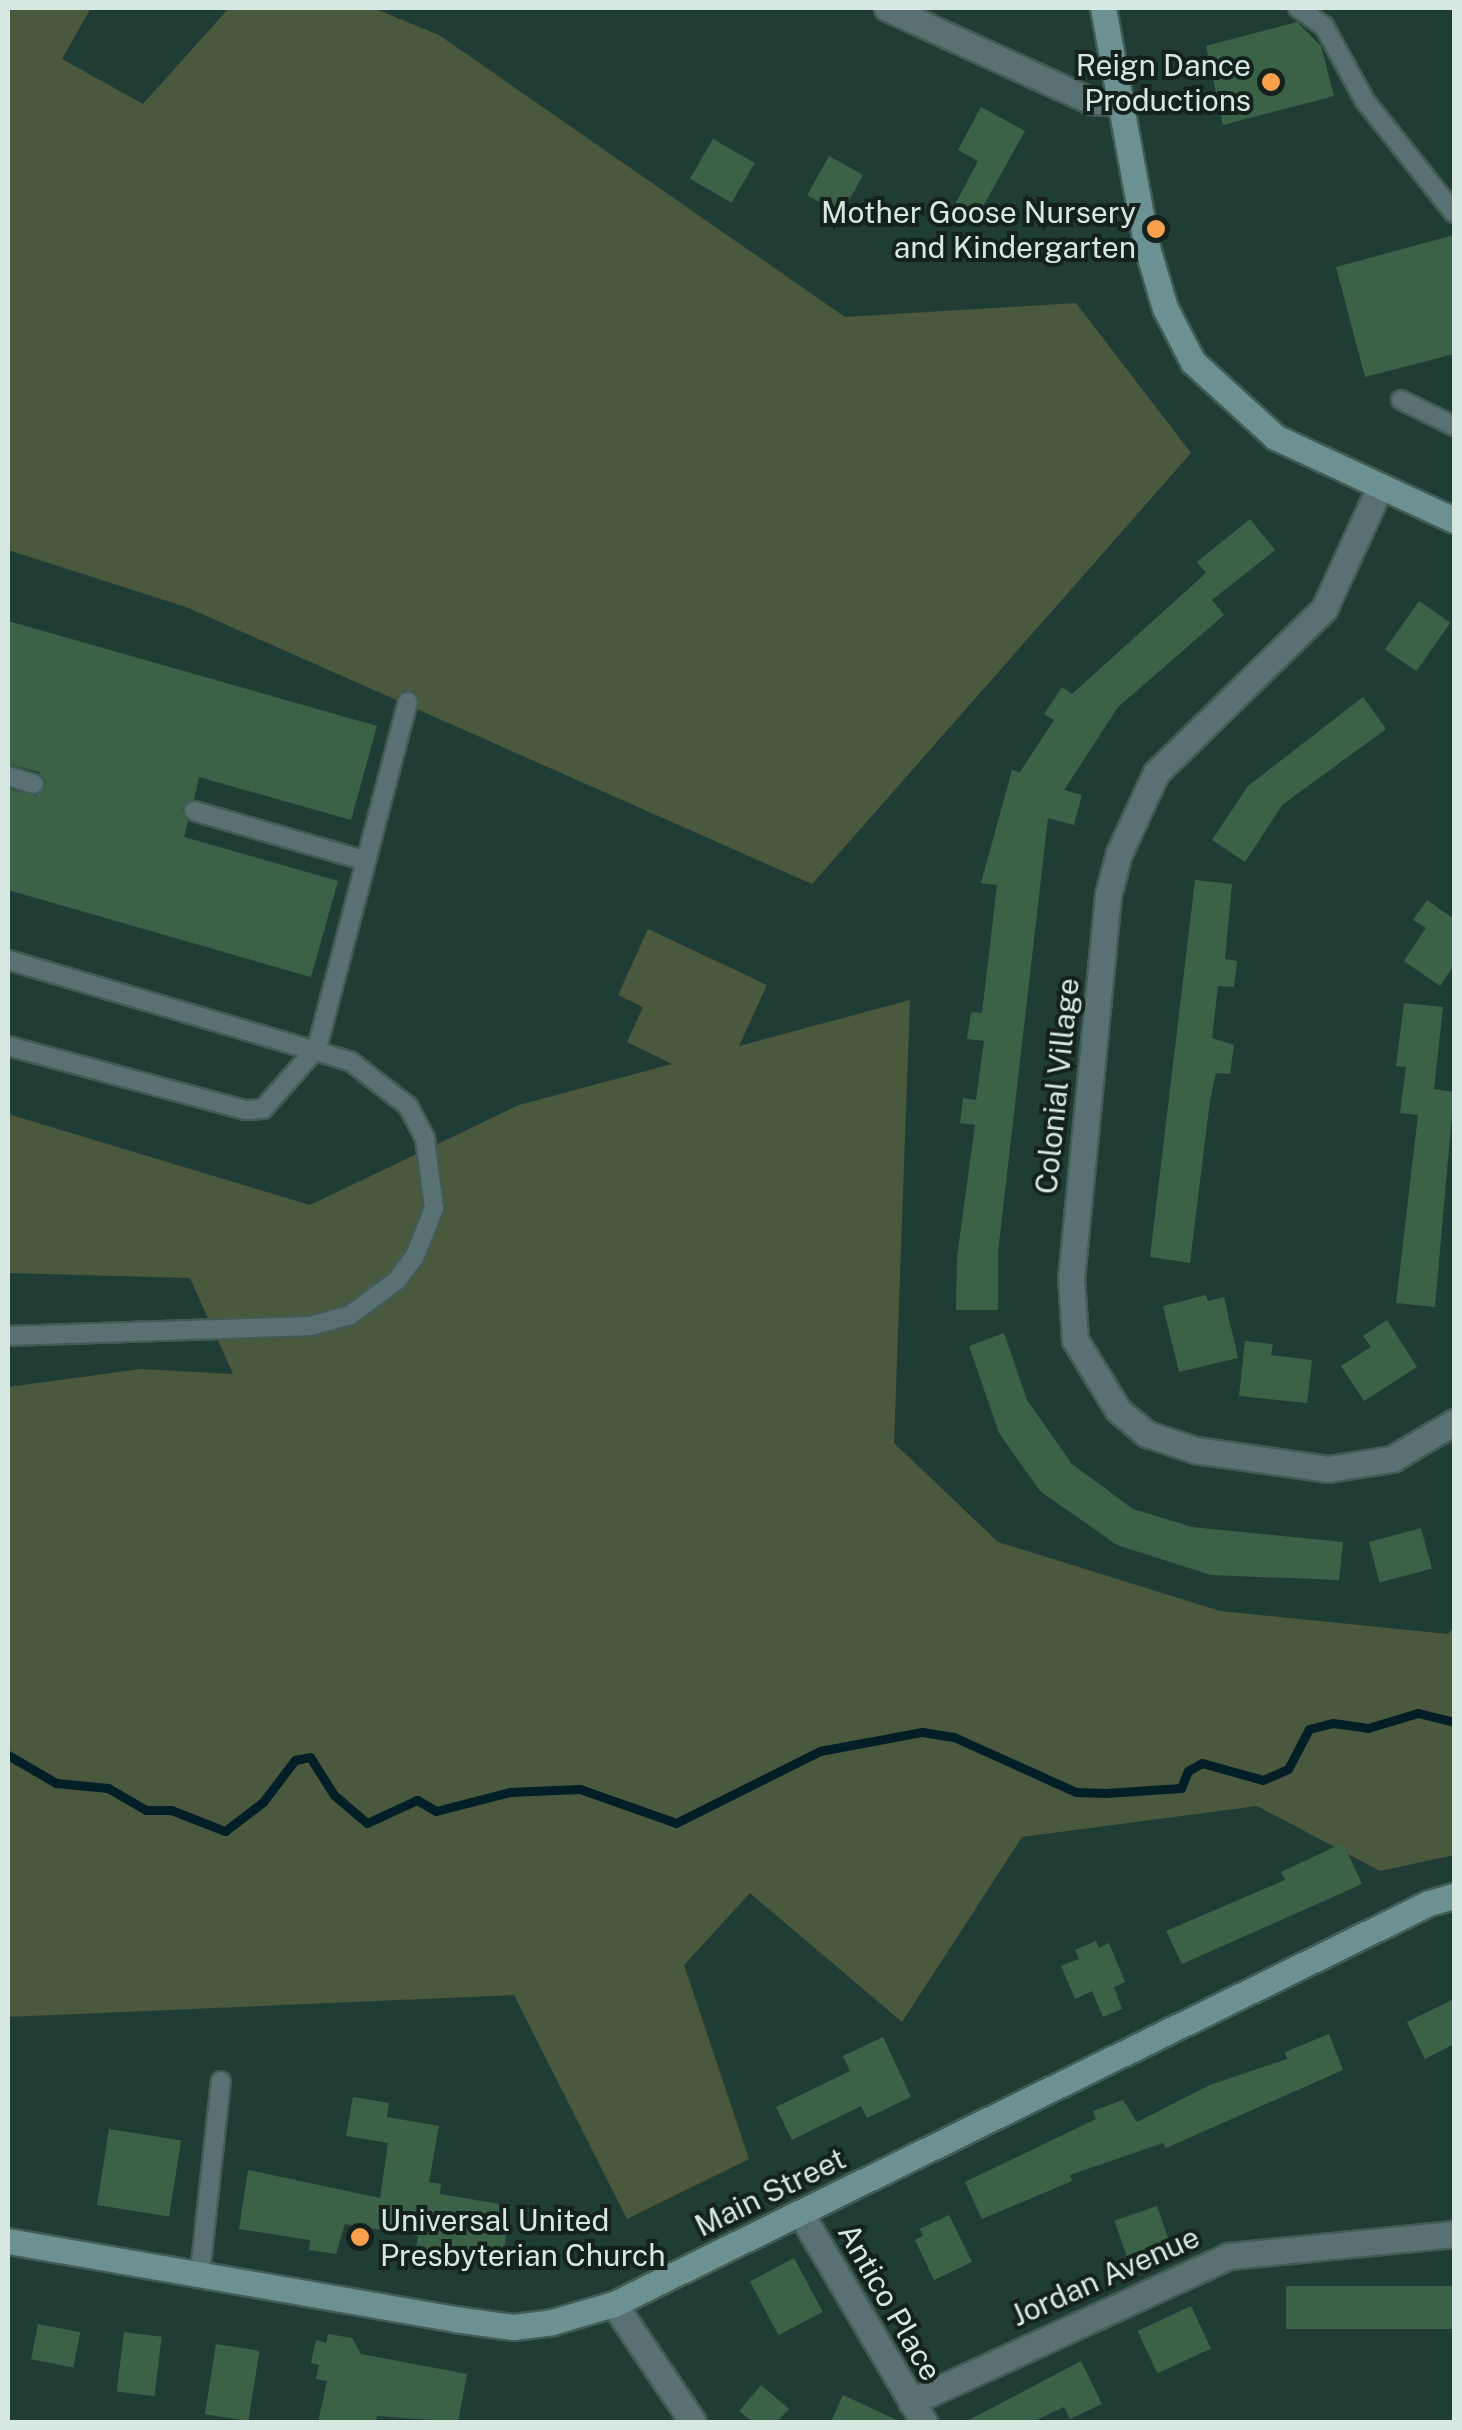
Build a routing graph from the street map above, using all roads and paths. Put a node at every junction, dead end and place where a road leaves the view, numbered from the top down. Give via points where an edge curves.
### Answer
1 (888, 8) edge
2 (1103, 8) edge
3 (1298, 8) edge
4 (1120, 104) junction
5 (1454, 213) edge
6 (1401, 400) dead end
7 (1454, 426) edge
8 (1380, 489) junction
9 (1454, 520) edge
10 (408, 702) dead end
11 (8, 776) edge
12 (34, 784) dead end
13 (194, 811) dead end
14 (366, 861) junction
15 (8, 960) edge
16 (8, 1046) edge
17 (318, 1048) junction
18 (8, 1336) edge
19 (1454, 1422) edge
20 (1454, 1896) edge
21 (221, 2080) dead end
22 (801, 2214) junction
23 (1454, 2234) edge
24 (8, 2241) edge
25 (200, 2274) junction
26 (614, 2304) junction
27 (918, 2412) edge
28 (693, 2422) edge

1 - 4 street via 1091,101
2 - 4 street
3 - 5 lane via 1324,26 1365,101
4 - 8 street via 1147,247 1165,308 1193,362 1275,438
6 - 7 lane
8 - 9 street
8 - 19 street, Colonial Village via 1324,608 1156,773 1119,853 1108,895 1070,1277 1075,1340 1118,1410 1147,1434 1195,1450 1328,1469 1392,1458
10 - 14 lane
11 - 12 lane
13 - 14 lane
14 - 17 lane
15 - 17 lane
16 - 17 lane via 246,1110 263,1108
17 - 18 lane via 384,1082 408,1106 425,1138 434,1208 415,1256 378,1300 310,1326
20 - 22 street, Main Street via 1429,1902
21 - 25 lane
22 - 26 street, Main Street
22 - 27 street, Antico Place
23 - 27 street, Jordan Avenue via 1229,2256
24 - 25 street, Main Street
25 - 26 street, Main Street via 514,2327
26 - 28 street

